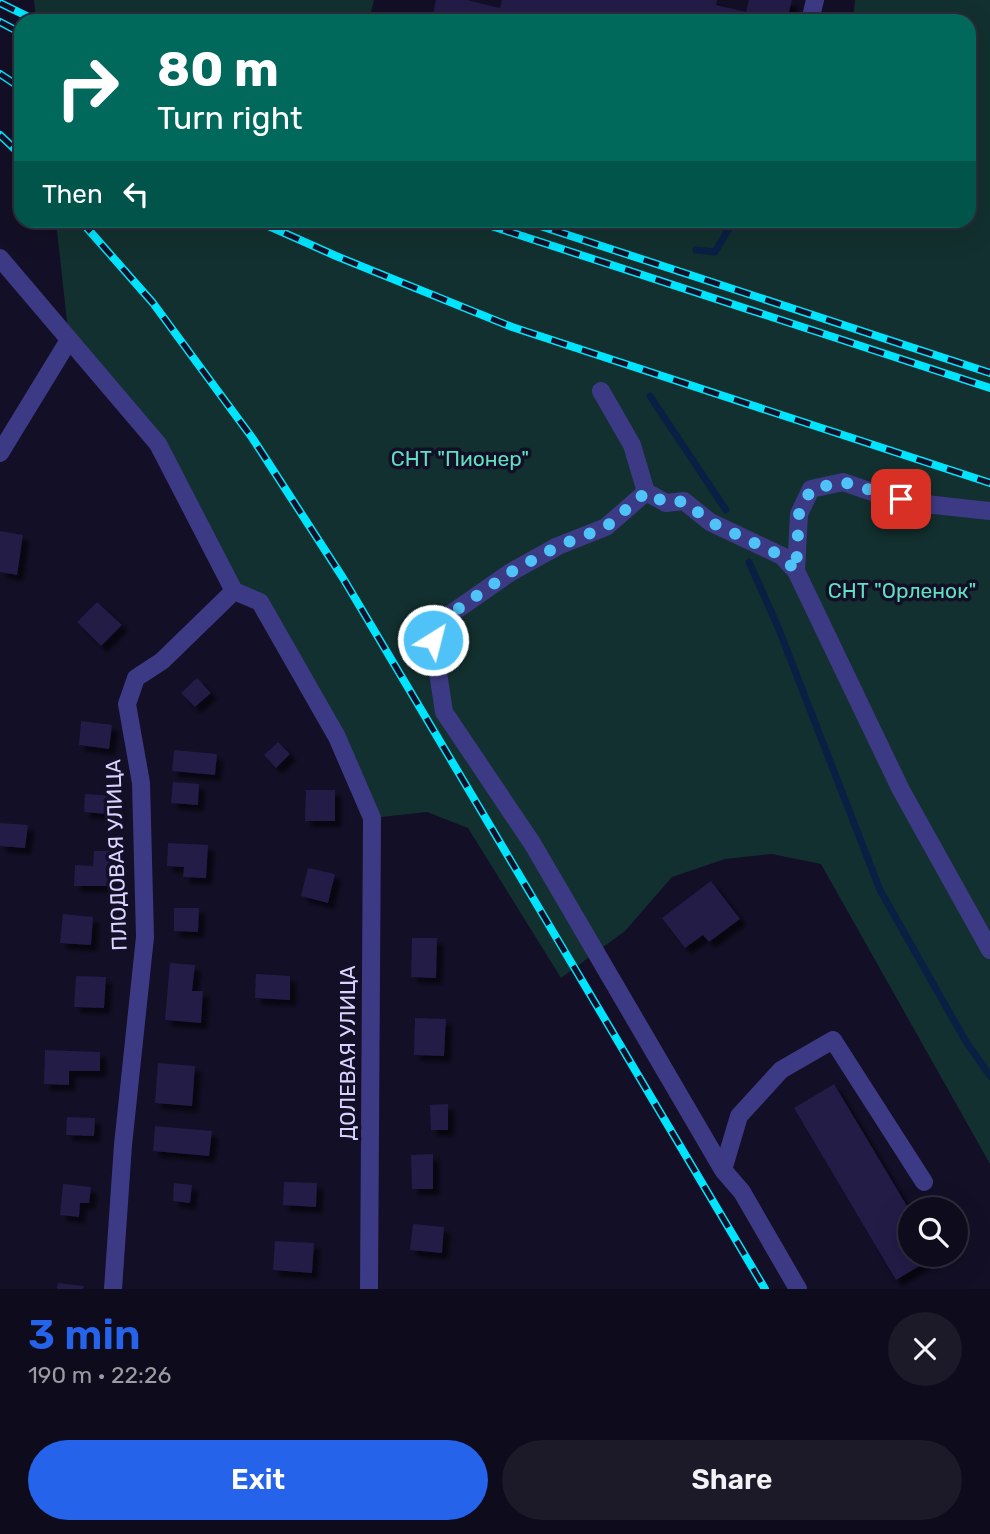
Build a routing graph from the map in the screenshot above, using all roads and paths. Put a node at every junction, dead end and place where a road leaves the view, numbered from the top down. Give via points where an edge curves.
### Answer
1 (0, 258) edge
2 (69, 340) junction
3 (601, 391) dead end
4 (0, 453) edge
5 (646, 492) junction
6 (990, 511) edge
7 (796, 571) junction
8 (234, 591) junction
9 (990, 950) edge
10 (723, 1170) junction
11 (923, 1182) dead end
12 (113, 1289) edge
13 (369, 1289) edge
14 (798, 1289) edge

1 - 2 street
2 - 4 street
2 - 8 street via 159,444
3 - 5 street via 632,444
5 - 7 street via 666,503 684,501 710,522 782,556
5 - 10 street via 606,527 511,572 439,622 433,640 444,712 532,843
6 - 7 street via 925,504 843,482 811,489 799,514
7 - 9 street via 901,790
8 - 12 street, ПЛОДОВАЯ УЛИЦА via 162,661 136,678 127,704 141,783 145,937 122,1145
8 - 13 street, ДОЛЕВАЯ УЛИЦА via 260,602 337,737 372,818
10 - 11 street via 739,1116 780,1070 833,1040
10 - 14 street via 742,1192

